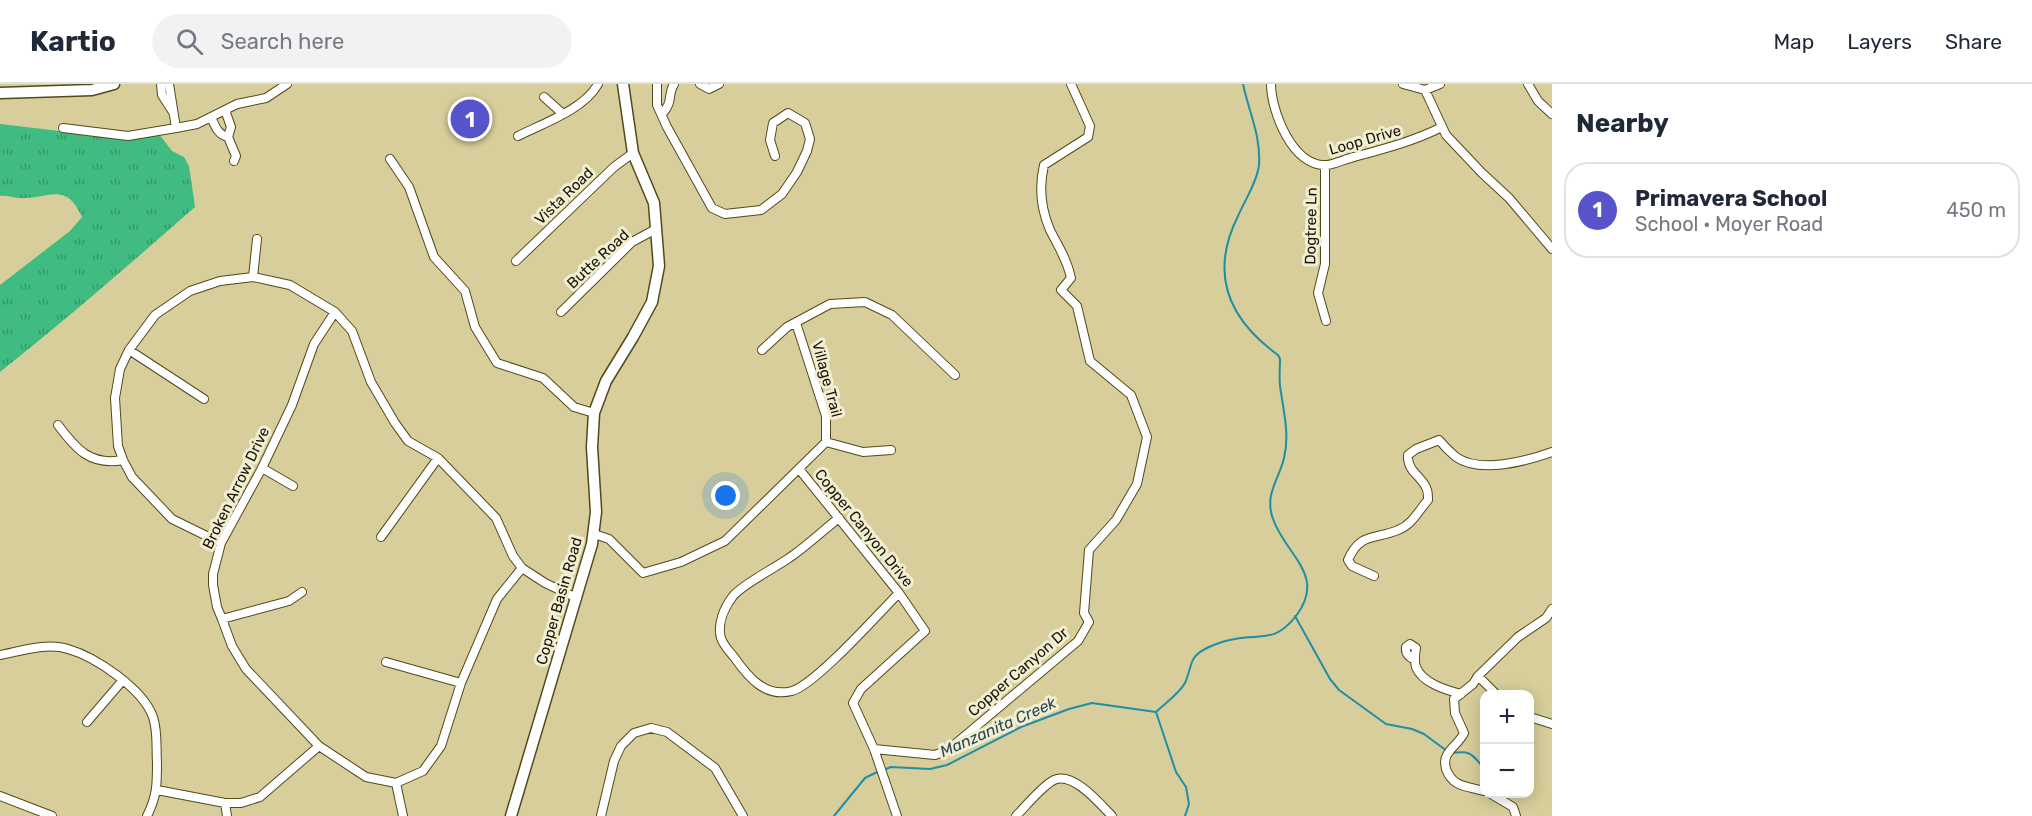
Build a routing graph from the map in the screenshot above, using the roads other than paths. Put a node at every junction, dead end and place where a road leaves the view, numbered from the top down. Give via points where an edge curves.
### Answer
1 (114, 84) edge
2 (160, 84) edge
3 (169, 84) edge
4 (287, 84) edge
5 (598, 84) edge
6 (623, 84) edge
7 (657, 84) edge
8 (674, 84) edge
9 (700, 84) edge
10 (719, 84) edge
11 (1071, 84) edge
12 (1271, 84) edge
13 (1404, 84) edge
14 (1440, 84) edge
15 (1528, 84) edge
16 (1425, 90) junction
17 (0, 93) edge
18 (544, 97) dead end
19 (225, 110) junction
20 (173, 113) junction
21 (563, 114) junction
22 (662, 114) junction
23 (1552, 114) edge
24 (211, 117) junction
25 (1442, 127) junction
26 (63, 128) dead end
27 (176, 128) junction
28 (518, 136) dead end
29 (228, 137) junction
30 (633, 153) junction
31 (775, 156) dead end
32 (390, 159) dead end
33 (234, 161) dead end
34 (1325, 165) junction
35 (656, 229) junction
36 (257, 239) dead end
37 (1552, 249) edge
38 (516, 261) dead end
39 (253, 277) junction
40 (335, 312) junction
41 (561, 312) dead end
42 (1326, 321) dead end
43 (796, 323) junction
44 (129, 350) junction
45 (762, 350) dead end
46 (955, 375) dead end
47 (204, 399) dead end
48 (594, 413) junction
49 (58, 425) dead end
50 (826, 442) junction
51 (891, 450) dead end
52 (1552, 452) edge
53 (438, 458) junction
54 (123, 460) junction
55 (262, 468) junction
56 (799, 469) junction
57 (293, 486) dead end
58 (839, 518) junction
59 (594, 534) junction
60 (381, 537) dead end
61 (221, 543) junction
62 (522, 568) junction
63 (1374, 576) dead end
64 (302, 592) dead end
65 (899, 593) junction
66 (577, 598) junction
67 (1552, 609) edge
68 (222, 620) junction
69 (0, 655) edge
70 (1415, 660) dead end
71 (386, 662) dead end
72 (1478, 676) junction
73 (123, 680) junction
74 (461, 683) junction
75 (1492, 690) edge
76 (1461, 694) junction
77 (1534, 718) edge
78 (87, 722) dead end
79 (1552, 724) edge
80 (319, 746) junction
81 (874, 749) junction
82 (396, 783) junction
83 (157, 790) junction
84 (1480, 790) edge
85 (0, 796) edge
86 (1498, 798) edge
87 (225, 803) junction
88 (52, 816) edge
89 (147, 816) edge
90 (227, 816) edge
91 (403, 816) edge
92 (511, 816) edge
93 (601, 816) edge
94 (743, 816) edge
95 (897, 816) edge
96 (1016, 816) edge
97 (1112, 816) edge
98 (1516, 816) edge

1 - 17 street via 93,90
2 - 20 street
3 - 20 street
4 - 19 street via 266,98
5 - 21 street
6 - 30 street, Copper Basin Road
7 - 22 street via 657,105
8 - 22 street via 670,106
9 - 10 street via 709,89
11 - 81 street, Copper Canyon Dr via 1090,126 1088,137 1044,165 1041,196 1049,228 1071,278 1061,291 1077,306 1090,361 1131,395 1147,437 1137,484 1116,520 1089,550 1084,613 1089,622 1078,641 948,750 934,755
12 - 34 street, Loop Drive via 1276,113 1285,134 1307,160
13 - 16 street
14 - 16 street
15 - 23 street
16 - 25 street
18 - 21 street
19 - 24 street
19 - 29 street via 231,127
20 - 27 street
21 - 28 street
22 - 31 street via 701,191 712,208 725,214 761,210 782,194 797,172 810,139 805,123 788,113 773,123 770,140
24 - 27 street
24 - 29 street via 222,136
25 - 34 street, Loop Drive via 1419,138
25 - 37 street
26 - 27 street via 128,136
29 - 33 street via 236,156
30 - 35 street, Copper Basin Road via 654,203
30 - 38 street, Vista Road
32 - 48 street via 409,187 434,257 465,291 475,327 497,363 543,378 574,407
34 - 42 street, Dogtree Ln via 1325,264 1318,293
35 - 41 street, Butte Road via 632,242
35 - 48 street, Copper Basin Road via 659,266 652,302 606,381
36 - 39 street
39 - 40 street via 290,285
39 - 44 street via 220,281 190,291 154,315
40 - 53 street via 352,332 371,382 395,423 408,441
40 - 55 street, Broken Arrow Drive via 314,344 292,405
43 - 45 street
43 - 46 street via 830,304 865,302 892,315
43 - 50 street, Village Trail via 826,416
44 - 47 street
44 - 54 street via 120,369 115,398 118,446
48 - 59 street, Copper Basin Road
49 - 54 street via 75,447 90,457 101,462
50 - 51 street via 864,452
50 - 56 street
52 - 63 street via 1523,462 1471,464 1457,458 1439,440 1416,449 1408,455 1407,462 1427,488 1428,500 1410,523 1364,538 1348,561
53 - 60 street
53 - 62 street via 496,518
54 - 61 street via 132,477 172,519
55 - 57 street
55 - 61 street, Broken Arrow Drive
56 - 58 street, Copper Canyon Drive
56 - 59 street, Copper Canyon Drive via 725,542 681,562 643,573 609,539
58 - 65 street, Copper Canyon Drive
58 - 65 street via 791,557 734,594 725,609 719,626 721,640 747,676 765,689 794,690 830,662
59 - 66 street, Copper Basin Road
61 - 68 street, Broken Arrow Drive via 213,574
62 - 66 street
62 - 74 street via 497,599
64 - 68 street via 289,601
65 - 81 street, Copper Canyon Drive via 925,631 861,689 853,703
66 - 92 street, Copper Basin Road
67 - 72 street
68 - 80 street, Broken Arrow Drive via 246,669
69 - 73 street via 39,647 68,649
70 - 76 street via 1422,678
71 - 74 street
72 - 75 street
72 - 76 street
73 - 78 street
73 - 83 street via 139,695 152,716
74 - 82 street via 441,746 423,771
76 - 84 street via 1454,699 1455,713 1464,733 1444,760 1453,781
77 - 79 street
80 - 82 street, Broken Arrow Drive via 366,777
80 - 87 street via 260,797
81 - 95 street, Copper Canyon Drive
82 - 91 street
83 - 87 street
83 - 89 street
85 - 88 street
86 - 98 street via 1513,807
87 - 90 street
93 - 94 street via 621,746 634,733 651,728 667,732 714,768
96 - 97 street via 1053,781 1062,778 1075,782

